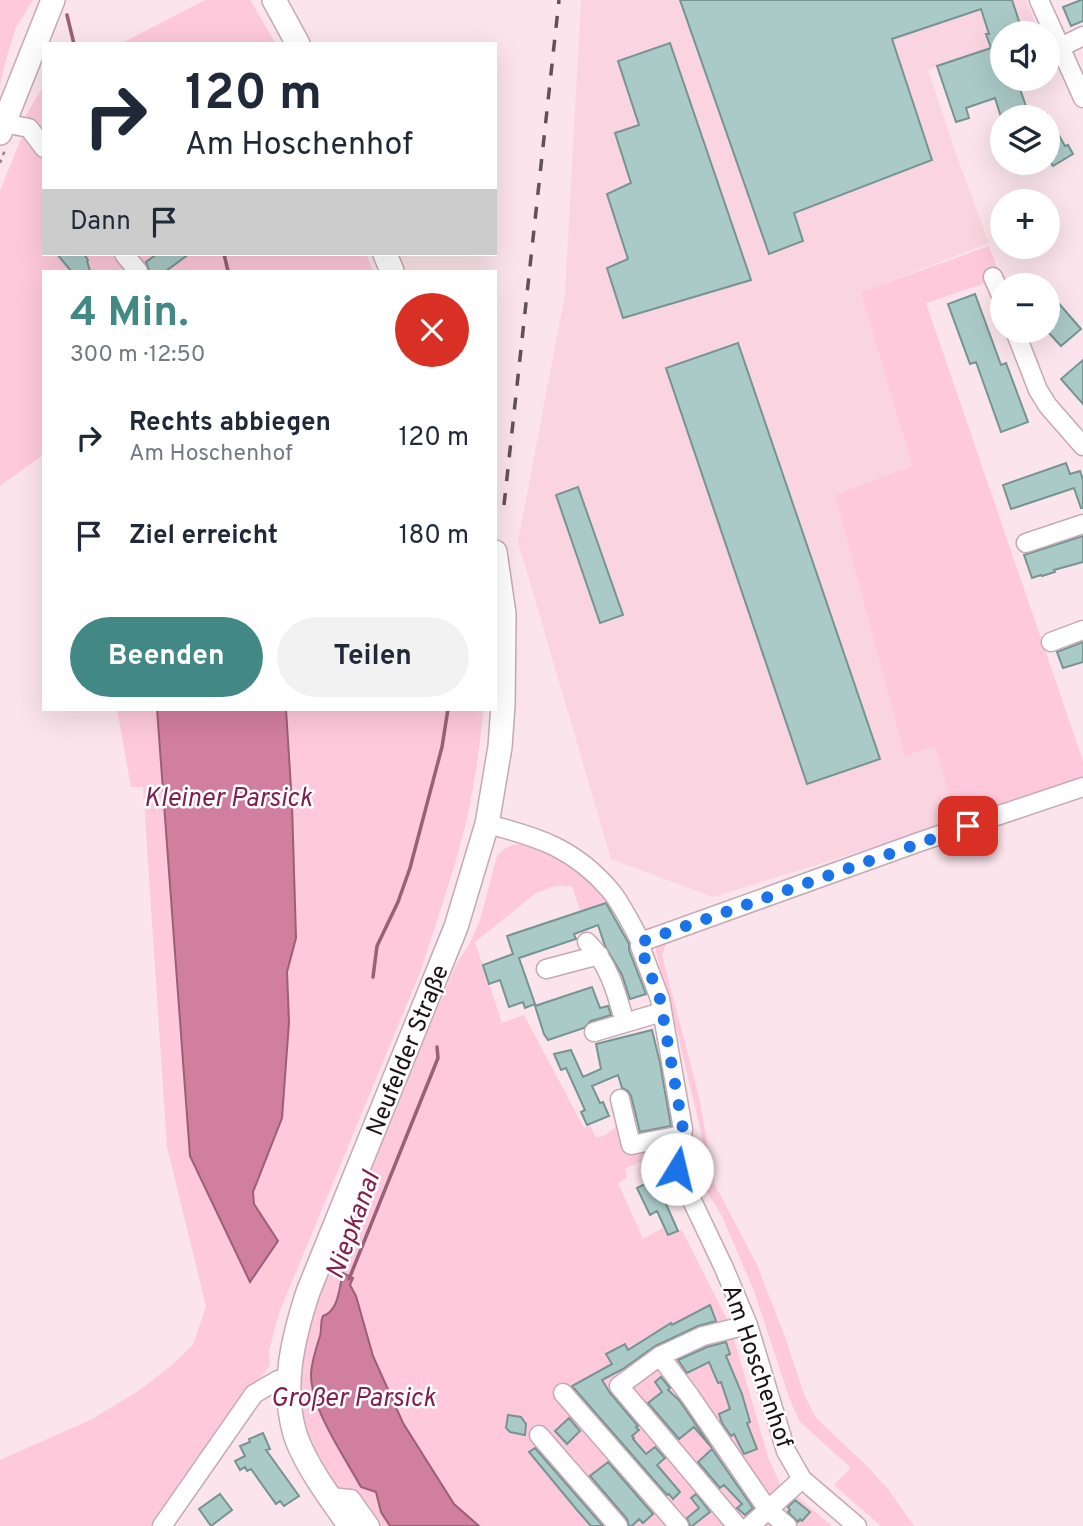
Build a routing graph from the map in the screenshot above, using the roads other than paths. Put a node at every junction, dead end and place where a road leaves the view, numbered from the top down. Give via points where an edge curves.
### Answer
1 (53, 0) edge
2 (274, 0) edge
3 (1039, 0) edge
4 (1048, 21) edge
5 (1083, 36) edge
6 (297, 42) edge
7 (1060, 48) edge
8 (1060, 50) edge
9 (1083, 98) edge
10 (2, 128) edge
11 (42, 145) edge
12 (126, 256) edge
13 (137, 270) edge
14 (1020, 343) edge
15 (1083, 446) edge
16 (1083, 524) edge
17 (1026, 543) dead end
18 (497, 565) edge
19 (1083, 631) edge
20 (1051, 642) dead end
21 (1083, 788) edge
22 (488, 824) junction
23 (641, 942) junction
24 (546, 969) dead end
25 (663, 1012) junction
26 (625, 1023) junction
27 (594, 1032) dead end
28 (620, 1099) dead end
29 (682, 1135) junction
30 (748, 1325) junction
31 (660, 1356) junction
32 (289, 1382) junction
33 (563, 1393) dead end
34 (539, 1435) dead end
35 (802, 1479) junction
36 (329, 1497) junction
37 (768, 1510) junction
38 (162, 1526) edge
39 (350, 1526) edge
40 (370, 1526) edge
41 (618, 1526) edge
42 (679, 1526) edge
43 (737, 1526) edge
44 (750, 1526) edge
45 (787, 1526) edge
46 (857, 1526) edge

1 - 10 main road
2 - 6 main road
3 - 4 street
5 - 7 street
8 - 9 street
10 - 11 street via 29,128
12 - 13 street
14 - 15 street via 1038,390
16 - 17 street
18 - 22 main road, Neufelder Straße via 504,614 503,695
19 - 20 street
21 - 23 street
22 - 23 street, Am Hoschenhof via 527,834 580,860 612,892
22 - 32 main road, Neufelder Straße via 456,927 309,1292 294,1341
23 - 25 street, Am Hoschenhof
24 - 26 street via 593,949 610,977
25 - 26 street
25 - 29 street, Am Hoschenhof
26 - 27 street
28 - 29 street via 631,1145
29 - 30 street, Am Hoschenhof via 677,1169
30 - 31 street via 703,1336
30 - 35 street, Am Hoschenhof via 786,1451
31 - 37 street
31 - 43 street via 619,1385
32 - 36 main road, Neufelder Straße via 295,1435
32 - 38 street via 278,1380 254,1394
33 - 42 street
34 - 41 street
35 - 37 street
35 - 46 street, Am Hoschenhof
36 - 39 main road, Neufelder Straße
36 - 40 street via 351,1499
37 - 44 street
37 - 45 street

